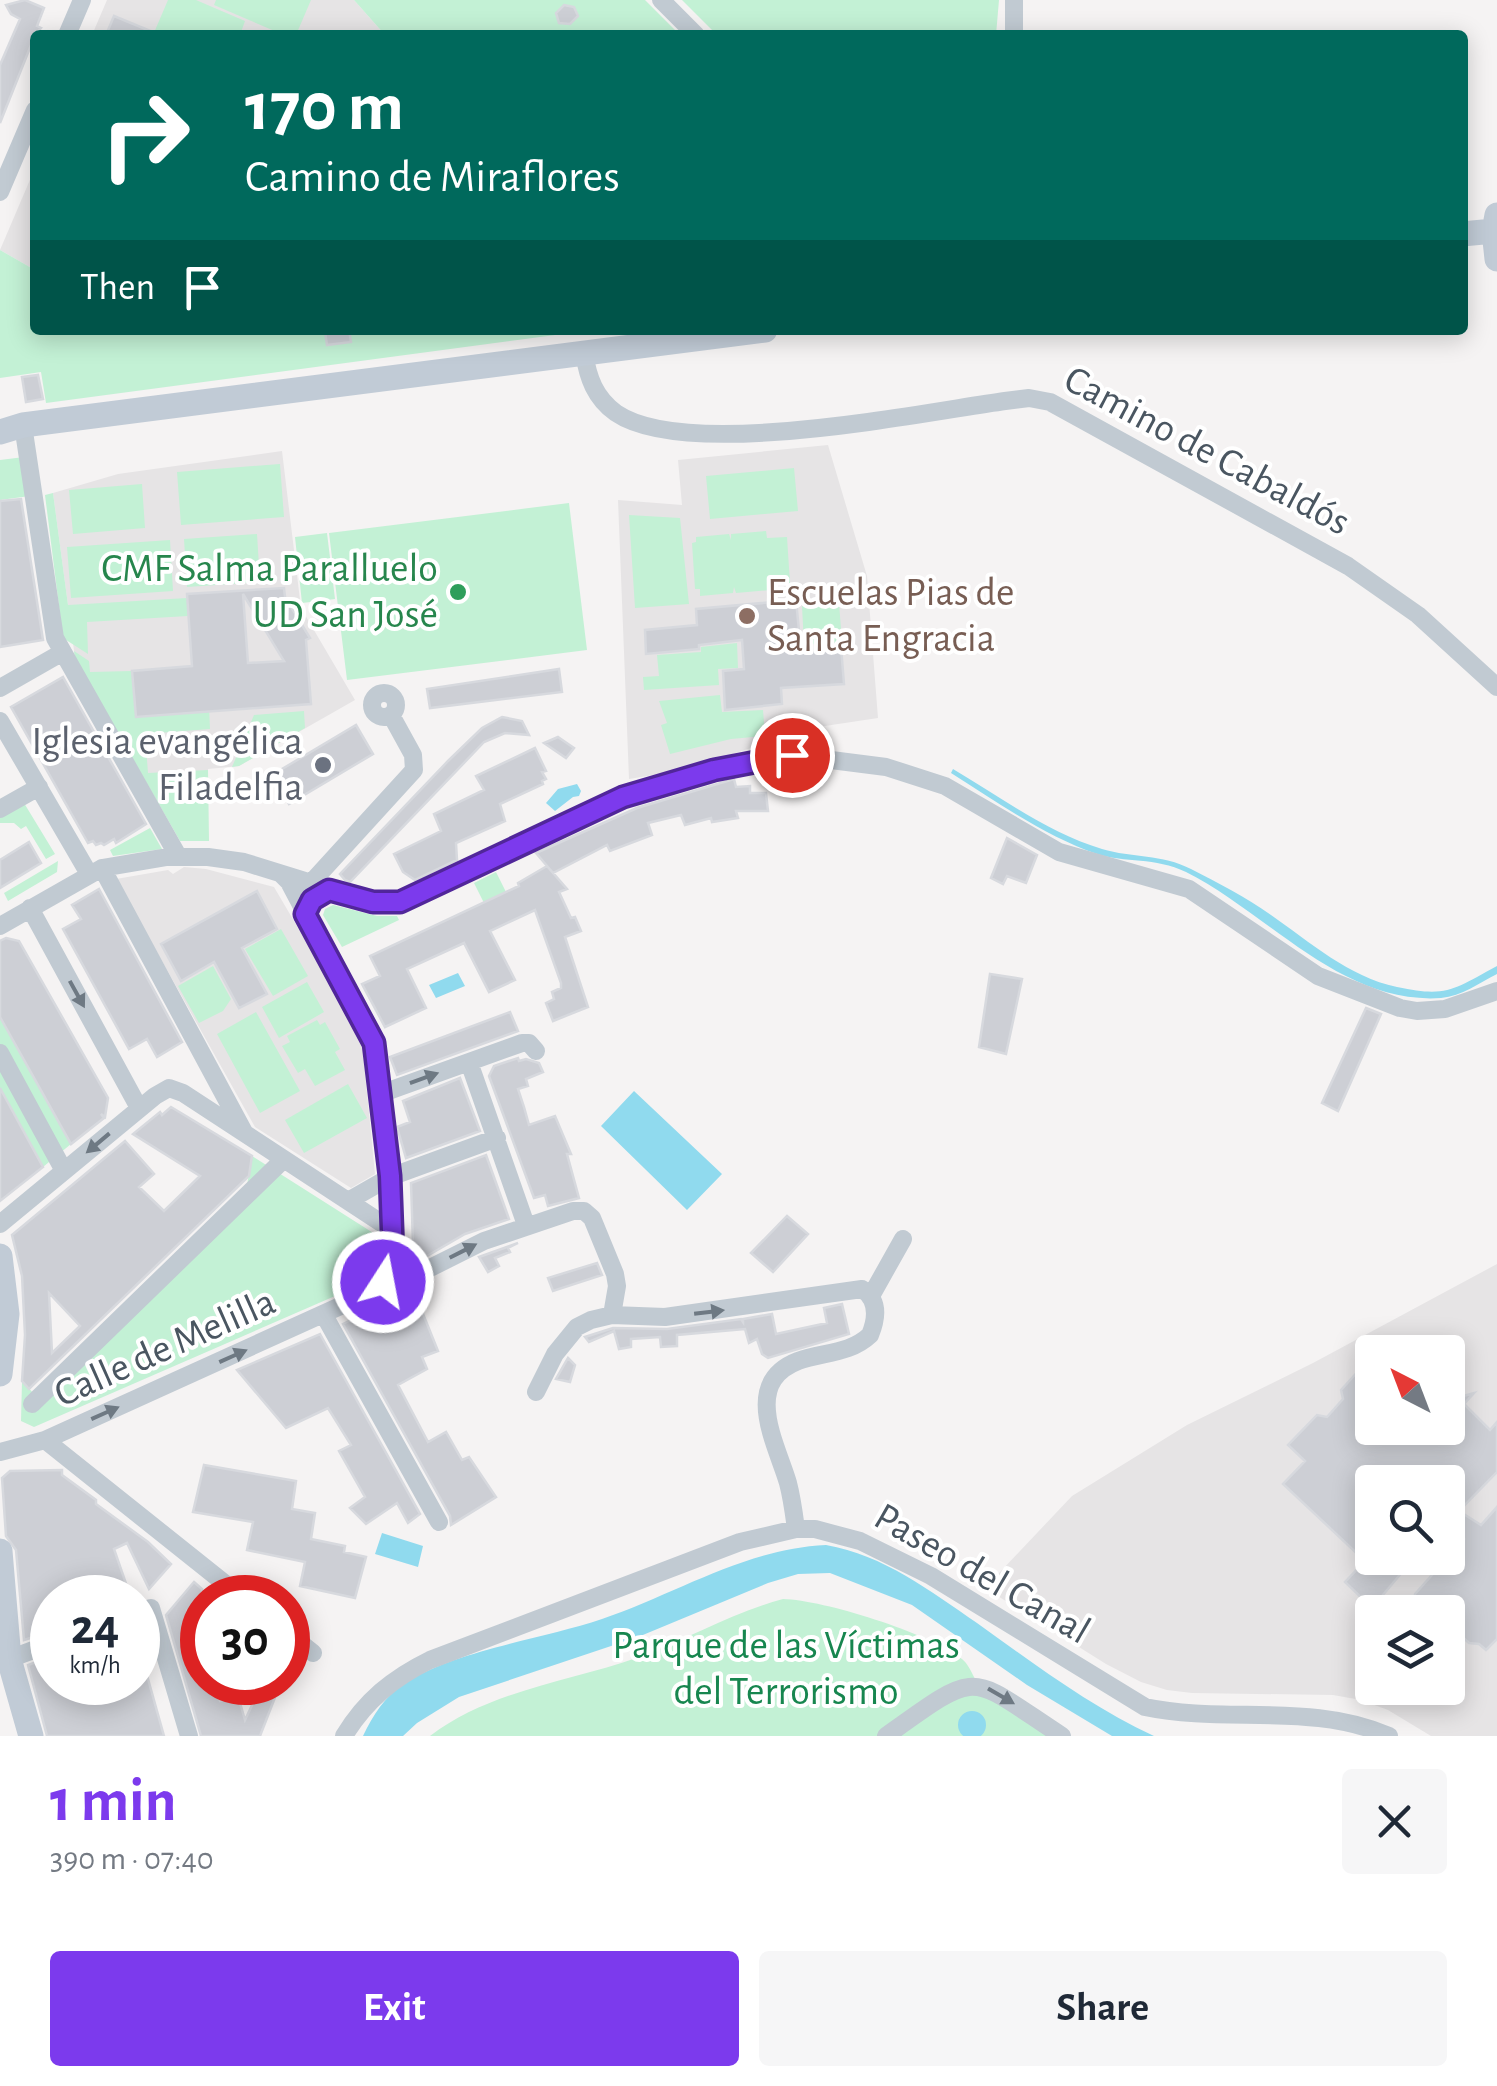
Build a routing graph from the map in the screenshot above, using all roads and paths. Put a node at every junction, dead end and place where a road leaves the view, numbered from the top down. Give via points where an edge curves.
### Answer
1 (82, 0) edge
2 (661, 0) edge
3 (1014, 0) edge
4 (69, 30) edge
5 (691, 30) edge
6 (1014, 30) edge
7 (30, 122) edge
8 (0, 192) edge
9 (1496, 223) edge
10 (1468, 232) edge
11 (1497, 259) edge
12 (727, 335) edge
13 (584, 354) junction
14 (8, 424) edge
15 (62, 652) junction
16 (1497, 687) edge
17 (0, 688) edge
18 (390, 715) dead end
19 (0, 721) edge
20 (6, 744) edge
21 (39, 787) junction
22 (0, 810) edge
23 (178, 856) junction
24 (96, 871) junction
25 (282, 874) junction
26 (310, 884) junction
27 (329, 890) junction
28 (30, 908) junction
29 (305, 914) junction
30 (0, 926) edge
31 (1497, 991) edge
32 (536, 1051) dead end
33 (0, 1053) edge
34 (469, 1062) junction
35 (380, 1094) junction
36 (140, 1108) junction
37 (246, 1136) junction
38 (497, 1138) junction
39 (284, 1160) junction
40 (64, 1171) junction
41 (390, 1176) junction
42 (348, 1201) junction
43 (0, 1224) edge
44 (526, 1225) junction
45 (392, 1230) junction
46 (903, 1239) dead end
47 (0, 1256) edge
48 (374, 1291) junction
49 (862, 1293) junction
50 (324, 1314) junction
51 (612, 1316) junction
52 (0, 1374) edge
53 (536, 1392) dead end
54 (32, 1404) dead end
55 (45, 1440) junction
56 (0, 1452) edge
57 (439, 1522) dead end
58 (796, 1529) junction
59 (0, 1552) edge
60 (214, 1575) edge
61 (310, 1650) edge
62 (30, 1651) edge
63 (313, 1653) dead end
64 (160, 1655) edge
65 (5, 1660) edge
66 (31, 1736) edge
67 (189, 1736) edge
68 (344, 1736) edge
69 (886, 1736) edge
70 (1062, 1736) edge
71 (1389, 1736) edge

1 - 4 street
2 - 5 street
3 - 6 street
7 - 8 street
9 - 10 main road
9 - 11 main road
12 - 13 main road
13 - 14 main road
13 - 16 street, Camino de Cabaldós via 595,390 614,411 679,431 786,432 1006,400 1050,402 1348,566 1418,615
14 - 15 street
15 - 17 street
15 - 23 street
18 - 26 street via 413,754 414,770
19 - 20 street
20 - 21 street
21 - 22 street
21 - 24 street
23 - 24 street
23 - 25 street via 244,862
24 - 28 street
24 - 37 street
25 - 26 street
25 - 29 street
26 - 27 street
27 - 29 street
27 - 31 street via 400,902 623,797 760,759 810,756 916,775 1059,852 1189,889 1318,976 1400,1008 1445,1009
28 - 30 street
28 -> 36 street
29 - 35 street via 370,1032
32 - 34 street via 522,1043
33 - 40 street
35 -> 34 street
34 - 38 street
35 - 41 street
36 - 37 street via 162,1090 176,1090
36 -> 40 street
37 - 39 street
38 - 41 street
38 - 44 street
39 - 42 street
39 - 54 street
40 - 43 street
41 - 42 street
41 - 45 street
42 - 45 street
48 -> 44 street, Calle de Melilla
44 - 51 street, Calle de Melilla via 574,1211 588,1214 617,1280
45 - 48 street via 392,1264
46 - 49 street
47 - 52 main road via 7,1314
48 - 50 street, Calle de Melilla
51 -> 49 street via 665,1318
49 - 58 street via 876,1318 870,1335 860,1344 796,1362 770,1388 767,1424
55 -> 50 street, Calle de Melilla
50 - 57 street
51 - 53 street via 570,1334
55 - 56 street, Calle de Melilla
55 - 60 street
58 - 68 street, Paseo del Canal via 740,1542 430,1660 389,1683
58 - 71 street, Paseo del Canal via 840,1534 904,1562 1146,1708 1340,1720
59 - 65 main road
61 - 63 street
62 - 65 street
64 - 67 street
65 - 66 main road
69 -> 70 street via 946,1693 972,1686 998,1693

